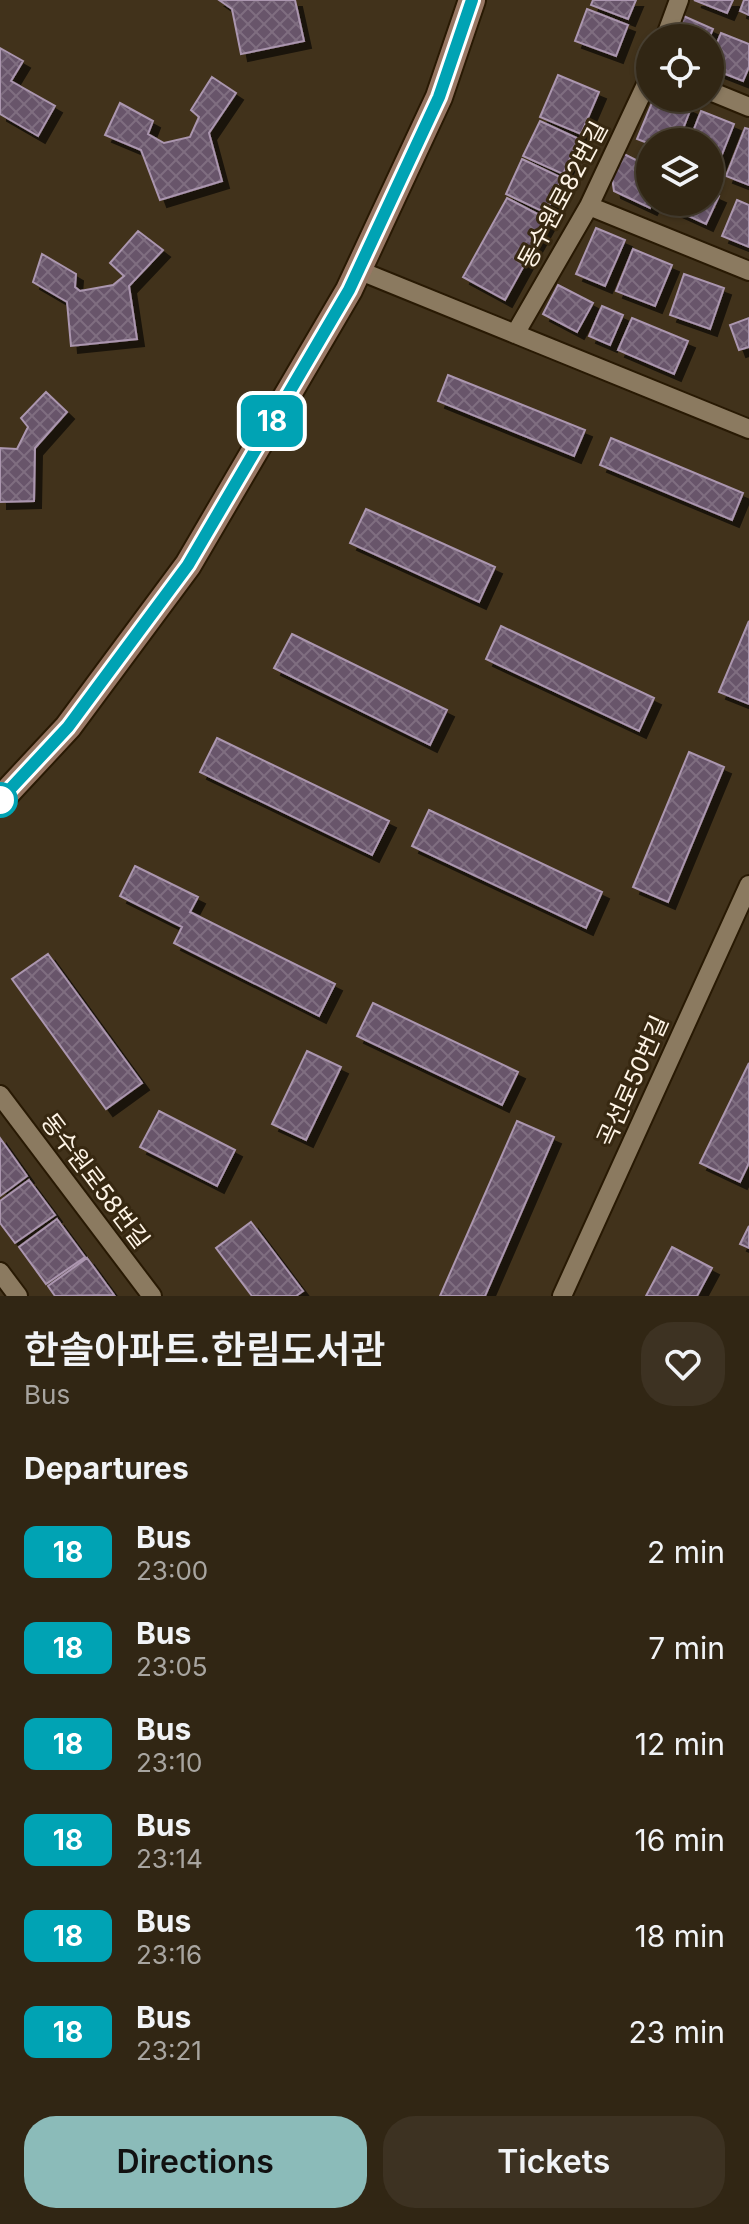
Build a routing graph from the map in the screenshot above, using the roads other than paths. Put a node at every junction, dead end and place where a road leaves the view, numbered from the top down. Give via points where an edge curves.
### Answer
1 (472, 0) edge
2 (679, 0) edge
3 (670, 24) edge
4 (724, 97) edge
5 (636, 106) edge
6 (749, 107) edge
7 (589, 206) junction
8 (358, 270) junction
9 (749, 271) edge
10 (515, 334) junction
11 (749, 429) edge
12 (0, 800) edge
13 (749, 885) edge
14 (0, 1095) edge
15 (0, 1272) edge
16 (18, 1296) edge
17 (152, 1296) edge
18 (562, 1296) edge

1 - 8 main road via 439,97
2 - 3 street
4 - 6 street
5 - 7 street, 동수원로82번길
7 - 9 street
7 - 10 street, 동수원로82번길
8 - 10 street
8 - 12 main road via 188,565 68,727
10 - 11 street
13 - 18 street, 곡선로50번길
14 - 17 street, 동수원로58번길
15 - 16 street

